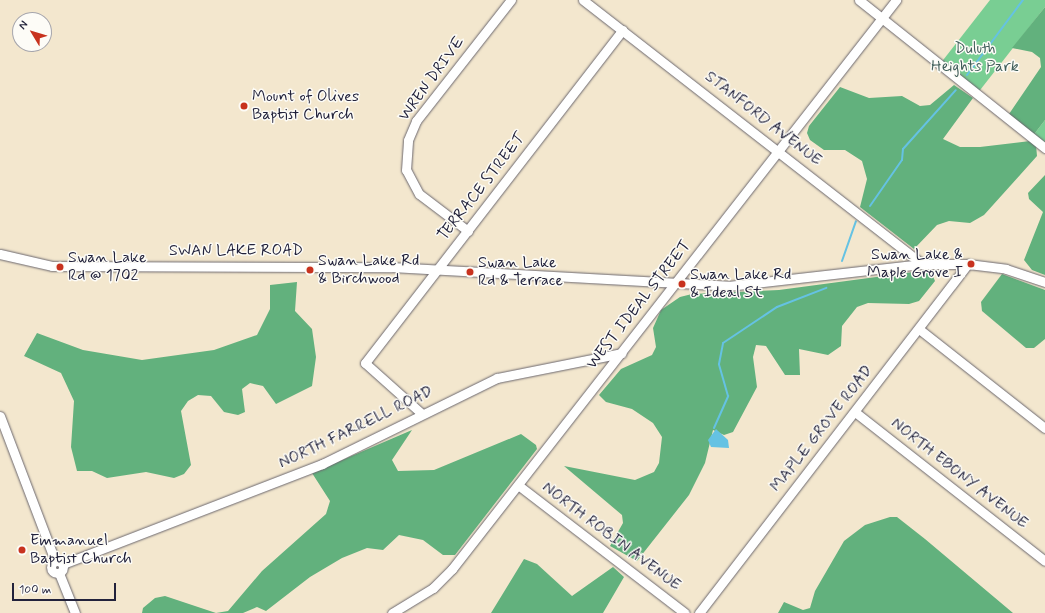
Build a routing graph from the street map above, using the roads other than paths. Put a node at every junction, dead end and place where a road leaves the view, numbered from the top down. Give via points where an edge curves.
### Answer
1 (511, 0) edge
2 (583, 0) edge
3 (859, 0) edge
4 (896, 0) edge
5 (882, 18) junction
6 (622, 30) junction
7 (1045, 148) edge
8 (779, 150) junction
9 (468, 231) junction
10 (0, 254) edge
11 (922, 264) junction
12 (968, 264) junction
13 (436, 268) junction
14 (1045, 282) edge
15 (674, 283) junction
16 (919, 329) junction
17 (622, 353) junction
18 (855, 412) junction
19 (421, 413) junction
20 (0, 416) edge
21 (1045, 428) edge
22 (518, 485) junction
23 (1045, 561) edge
24 (59, 566) junction
25 (74, 613) edge
26 (392, 613) edge
27 (685, 613) edge
28 (699, 613) edge

1 - 9 street, WREN DRIVE via 416,121 408,140 406,170 419,194
2 - 6 street, STANFORD AVENUE
3 - 5 street
4 - 5 street, WEST IDEAL STREET
5 - 7 street
5 - 8 street, WEST IDEAL STREET
6 - 8 street, STANFORD AVENUE
6 - 9 street, TERRACE STREET
8 - 11 street, STANFORD AVENUE
8 - 15 street, WEST IDEAL STREET
9 - 13 street, TERRACE STREET
10 - 13 street, SWAN LAKE ROAD via 52,266
11 - 12 street, SWAN LAKE ROAD
11 - 15 street, SWAN LAKE ROAD via 746,284
12 - 14 street, SWAN LAKE ROAD via 1006,269
12 - 16 street, MAPLE GROVE ROAD
13 - 15 street, SWAN LAKE ROAD
13 - 19 street, TERRACE STREET via 365,362
15 - 17 street, WEST IDEAL STREET
16 - 18 street, MAPLE GROVE ROAD
16 - 21 street
17 - 19 street, NORTH FARRELL ROAD via 497,378
17 - 22 street, WEST IDEAL STREET
18 - 23 street, NORTH EBONY AVENUE
18 - 28 street, MAPLE GROVE ROAD
19 - 24 street, NORTH FARRELL ROAD via 304,472
20 - 24 street
22 - 26 street, WEST IDEAL STREET via 441,581
22 - 27 street, NORTH ROBIN AVENUE
24 - 25 street

